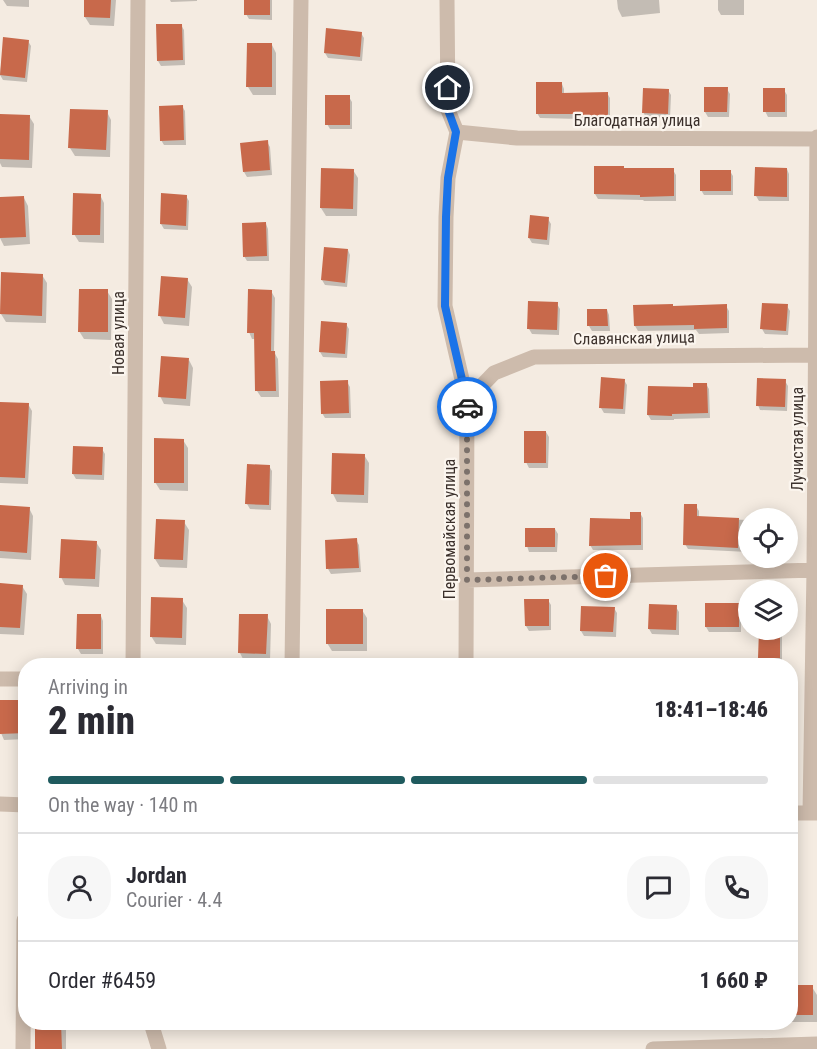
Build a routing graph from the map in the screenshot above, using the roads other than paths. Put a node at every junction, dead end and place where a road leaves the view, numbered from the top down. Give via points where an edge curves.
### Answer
1 (138, 0) edge
2 (301, 0) edge
3 (447, 0) edge
4 (456, 132) junction
5 (817, 138) edge
6 (816, 355) edge
7 (467, 401) junction
8 (816, 570) edge
9 (467, 580) junction
10 (133, 658) edge
11 (292, 658) edge
12 (466, 658) edge
13 (0, 679) edge
14 (18, 679) edge
15 (0, 804) edge
16 (18, 805) edge
17 (798, 813) edge
18 (814, 813) edge
19 (23, 1030) edge
20 (154, 1030) edge
21 (817, 1044) edge
22 (23, 1049) edge
23 (159, 1049) edge
24 (654, 1049) edge

1 - 10 street, Новая улица
2 - 11 street
3 - 4 street, Первомайская улица via 448,110
4 - 5 street, Благодатная улица via 517,138
4 - 7 street, Первомайская улица via 448,178 445,306
5 - 6 street, Лучистая улица
6 - 7 street, Славянская улица via 534,357 494,373
6 - 8 street, Лучистая улица
7 - 9 street, Первомайская улица
8 - 9 street
8 - 18 street, Лучистая улица
9 - 12 street, Первомайская улица
13 - 14 street
15 - 16 street
17 - 18 street
19 - 22 street
20 - 23 street
21 - 24 street

